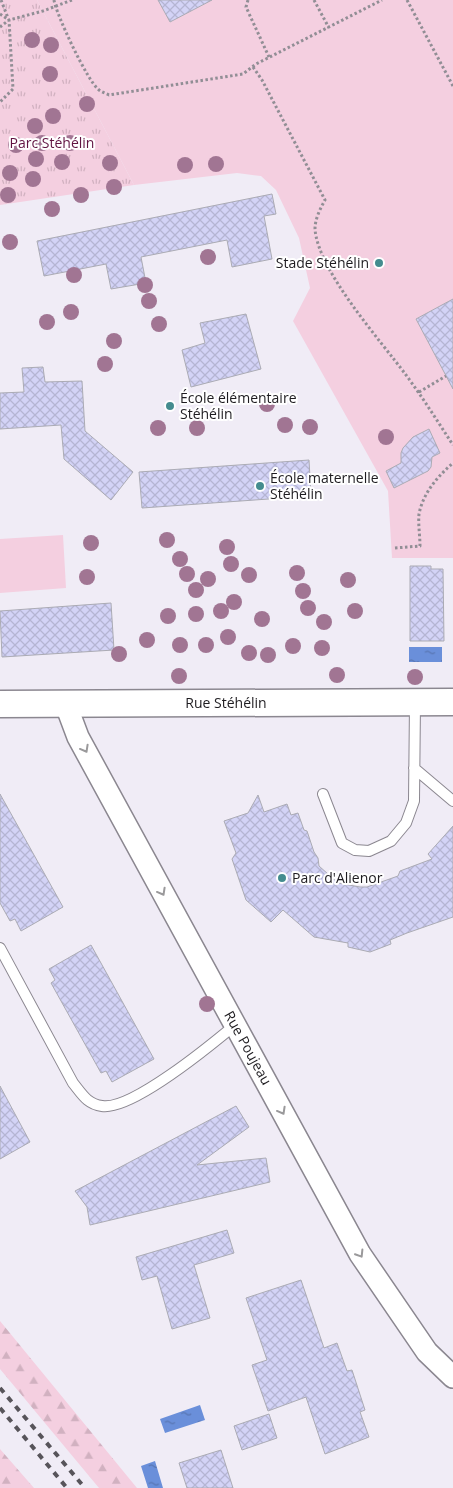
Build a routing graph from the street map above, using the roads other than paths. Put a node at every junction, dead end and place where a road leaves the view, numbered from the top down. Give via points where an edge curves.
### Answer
1 (415, 702) junction
2 (453, 702) edge
3 (0, 704) edge
4 (66, 705) junction
5 (414, 768) junction
6 (323, 794) dead end
7 (453, 801) edge
8 (0, 948) edge
9 (235, 1025) junction
10 (453, 1377) edge

1 - 2 street, Rue Stéhélin
1 - 4 street, Rue Stéhélin
1 - 5 lane
3 - 4 street, Rue Stéhélin
4 -> 9 street, Rue Poujeau via 78,737
5 - 6 lane via 414,801 406,823 391,841 369,851 355,850 342,843
5 - 7 lane
8 - 9 lane via 74,1082 87,1101 103,1107 122,1104 184,1066
9 -> 10 street, Rue Poujeau via 360,1254 427,1352

